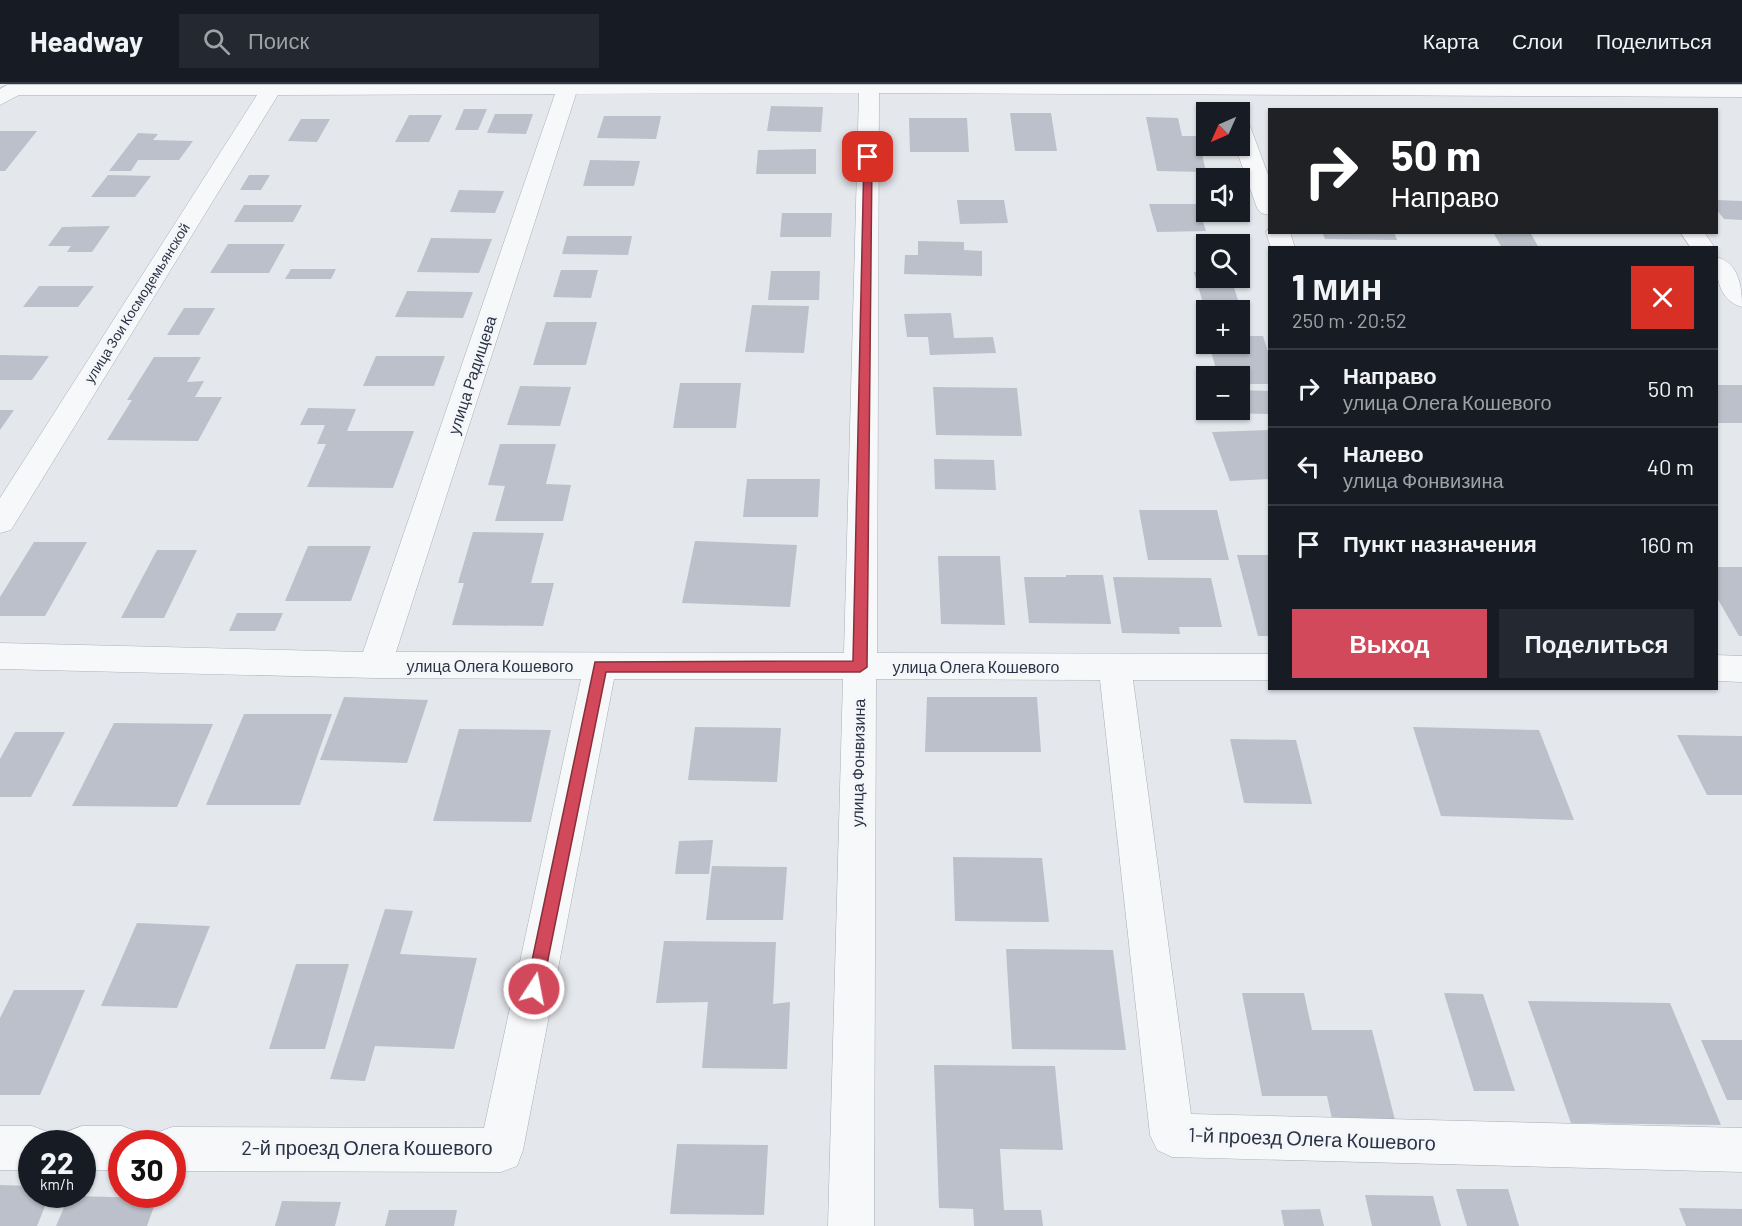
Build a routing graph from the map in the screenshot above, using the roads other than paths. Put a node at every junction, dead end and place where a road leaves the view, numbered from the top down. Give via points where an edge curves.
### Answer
1 (273, 86) edge
2 (568, 86) edge
3 (869, 86) edge
4 (1224, 86) edge
5 (1582, 87) edge
6 (1742, 91) edge
7 (7, 94) edge
8 (1230, 102) edge
9 (1598, 108) edge
10 (1250, 156) edge
11 (1268, 205) edge
12 (1718, 267) edge
13 (1742, 299) edge
14 (0, 476) edge
15 (29, 476) junction
16 (0, 522) edge
17 (0, 656) edge
18 (375, 665) junction
19 (600, 666) junction
20 (860, 667) junction
21 (1268, 667) edge
22 (1115, 668) junction
23 (1718, 668) edge
24 (1742, 669) edge
25 (0, 1148) edge
26 (18, 1148) edge
27 (186, 1149) edge
28 (1742, 1150) edge
29 (851, 1226) edge

1 - 2 street
1 - 7 street
1 - 15 street, улица Зои Космодемьянской
2 - 3 street
2 - 18 street, улица Радищева
3 - 4 street
3 - 20 street, улица Фонвизина
4 - 5 street
4 - 8 street
5 - 6 street
5 - 9 street
10 - 11 street
12 - 13 street
14 - 15 street
15 - 16 street, улица Зои Космодемьянской
17 - 18 street, улица Олега Кошевого
18 - 19 street, улица Олега Кошевого
19 - 20 street, улица Олега Кошевого
19 - 27 street, 2-й проезд Олега Кошевого via 501,1150
20 - 22 street, улица Олега Кошевого
20 - 29 street, улица Фонвизина
21 - 22 street, улица Олега Кошевого
22 - 28 street, 1-й проезд Олега Кошевого via 1172,1135
23 - 24 street
25 - 26 street

